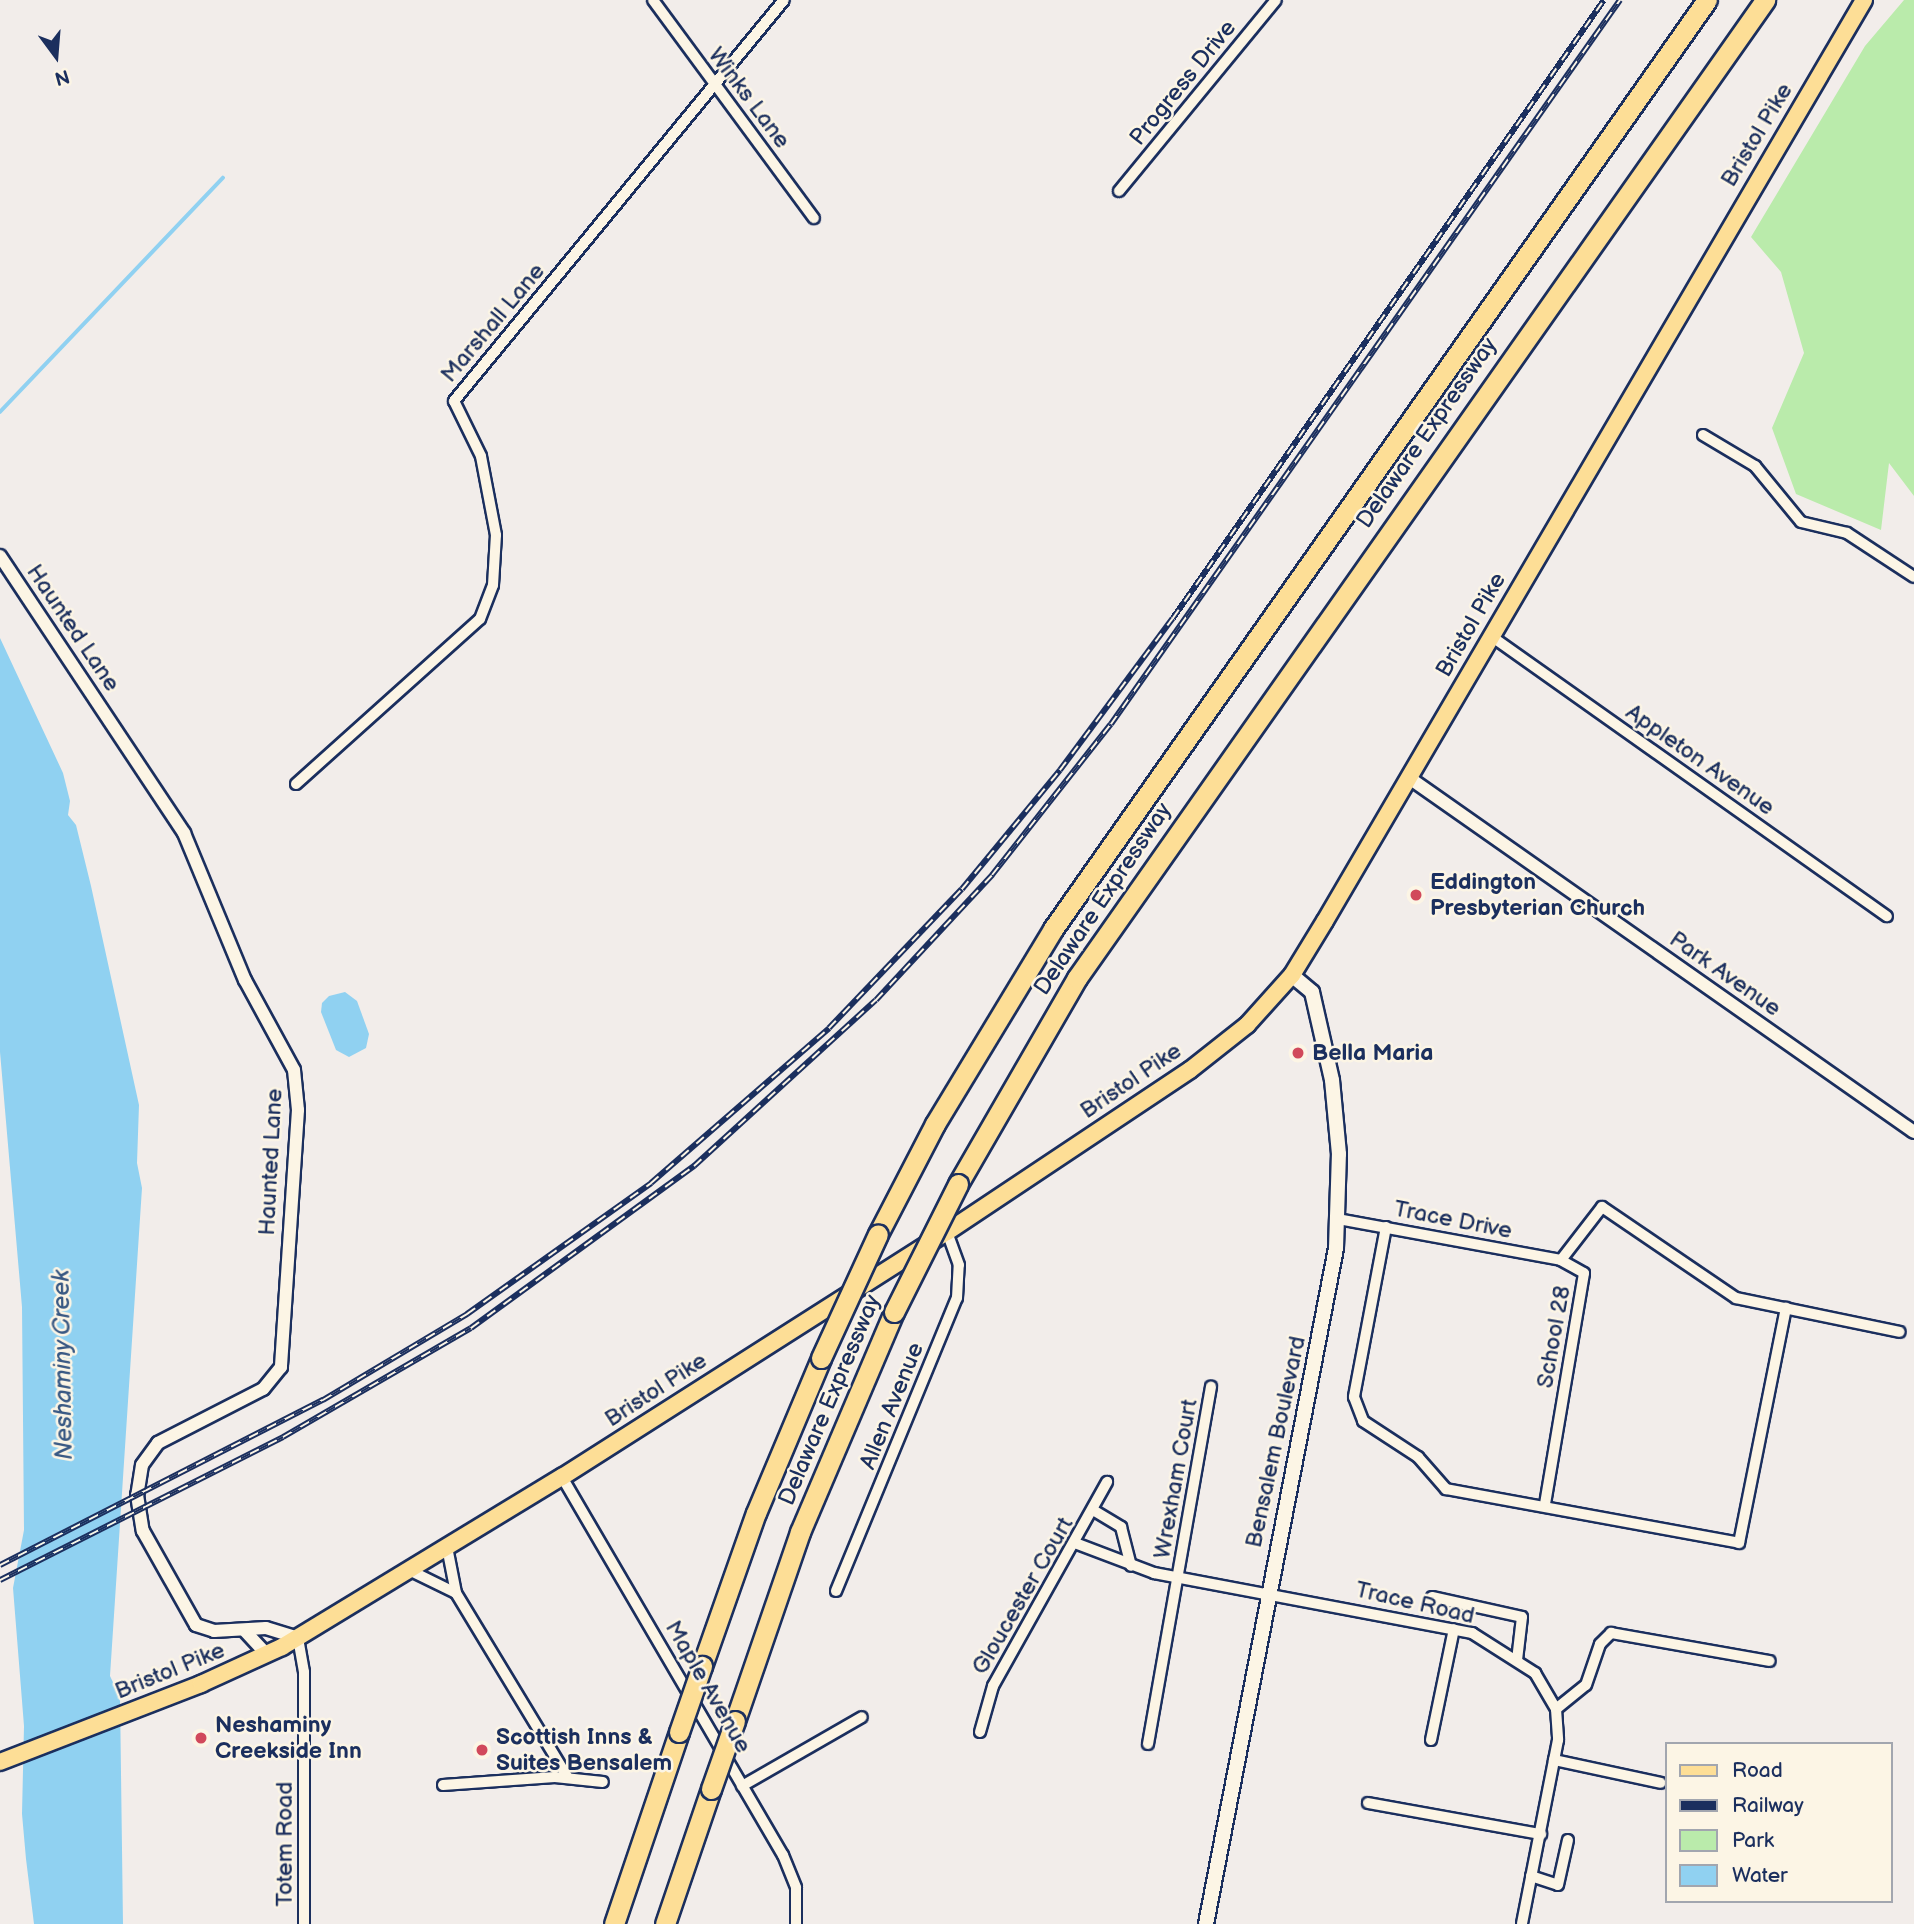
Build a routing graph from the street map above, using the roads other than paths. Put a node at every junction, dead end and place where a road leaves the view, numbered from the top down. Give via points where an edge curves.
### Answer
1 (653, 0) edge
2 (784, 0) edge
3 (1276, 0) edge
4 (1707, 0) edge
5 (1765, 0) edge
6 (1864, 0) edge
7 (714, 83) junction
8 (1119, 191) dead end
9 (814, 218) dead end
10 (1703, 435) dead end
11 (0, 556) edge
12 (1914, 577) edge
13 (1491, 636) junction
14 (1408, 778) junction
15 (296, 784) dead end
16 (1887, 916) dead end
17 (1292, 975) junction
18 (1914, 1132) edge
19 (1338, 1219) junction
20 (1386, 1227) junction
21 (947, 1232) junction
22 (1561, 1260) junction
23 (1786, 1308) junction
24 (1900, 1332) dead end
25 (1211, 1387) dead end
26 (562, 1477) junction
27 (1107, 1482) dead end
28 (1545, 1504) junction
29 (1093, 1510) junction
30 (1075, 1543) junction
31 (447, 1547) junction
32 (1131, 1566) junction
33 (409, 1570) junction
34 (1179, 1577) junction
35 (836, 1591) dead end
36 (456, 1593) junction
37 (1268, 1596) junction
38 (1432, 1597) dead end
39 (1454, 1629) junction
40 (244, 1630) junction
41 (298, 1638) junction
42 (267, 1655) junction
43 (1517, 1660) junction
44 (1770, 1661) dead end
45 (1556, 1709) junction
46 (862, 1717) dead end
47 (980, 1732) dead end
48 (1431, 1740) dead end
49 (1148, 1744) dead end
50 (1553, 1760) junction
51 (0, 1762) edge
52 (568, 1778) junction
53 (603, 1782) dead end
54 (1661, 1783) dead end
55 (443, 1785) dead end
56 (742, 1786) junction
57 (1368, 1803) dead end
58 (1541, 1834) junction
59 (1568, 1840) dead end
60 (1531, 1876) junction
61 (304, 1924) edge
62 (614, 1924) edge
63 (665, 1924) edge
64 (796, 1924) edge
65 (1206, 1924) edge
66 (1522, 1924) edge

1 - 7 street, Winks Lane
2 - 7 street, Marshall Lane
3 - 8 street, Progress Drive
4 - 62 highway, Delaware Expressway, bridge via 1053,929 941,1113 878,1234 765,1489
5 - 63 highway, Delaware Expressway, bridge via 1077,978 957,1184 894,1312 800,1532
6 - 13 main road, Bristol Pike
7 - 9 street, Winks Lane
7 - 15 street, Marshall Lane via 454,401 481,456 496,535 493,585 480,619
10 - 12 street via 1755,466 1801,522 1847,533
11 - 40 street, Haunted Lane via 184,833 245,980 296,1077 281,1367 263,1389 158,1443 146,1456 137,1485 143,1531 191,1620 206,1630
13 - 14 main road, Bristol Pike
13 - 16 street, Appleton Avenue
14 - 17 main road, Bristol Pike
14 - 18 street, Park Avenue
17 - 19 main road, Bensalem Boulevard via 1312,992 1328,1058 1338,1129
17 - 21 main road, Bristol Pike via 1258,1014 1216,1051
19 - 20 street, Trace Drive
19 - 37 main road, Bensalem Boulevard via 1330,1292
20 - 22 street, Trace Drive
20 - 28 street via 1354,1397 1363,1421 1418,1457 1446,1489
21 - 26 main road, Bristol Pike
21 - 35 street, Allen Avenue via 959,1265 957,1297
22 - 23 street, School 28 via 1602,1207 1736,1298
22 - 28 street, School 28 via 1584,1273
23 - 24 street, School 28
23 - 28 street via 1739,1543
25 - 34 street, Wrexham Court
26 - 31 main road, Bristol Pike
26 - 56 street, Maple Avenue
27 - 29 street, Gloucester Court
29 - 30 street, Gloucester Court
29 - 32 street via 1121,1527
30 - 32 street, Trace Road
30 - 47 street, Gloucester Court via 993,1686
31 - 33 main road, Bristol Pike
31 - 36 street
32 - 34 street, Trace Road
33 - 36 street
33 - 41 main road, Bristol Pike
34 - 37 street, Trace Road
34 - 49 street, Wrexham Court
36 - 52 street
37 - 39 street, Trace Road
37 - 65 main road, Bensalem Boulevard
38 - 43 street via 1522,1617
39 - 43 street, Trace Road via 1479,1636
39 - 48 street
40 - 41 street, Haunted Lane via 266,1628
40 - 42 street
41 - 42 main road, Bristol Pike
41 - 61 street, Totem Road via 304,1672
42 - 51 main road, Bristol Pike
43 - 45 street, Trace Road via 1545,1685
44 - 45 street via 1611,1633 1600,1644 1586,1685
45 - 50 street
46 - 56 street
50 - 54 street
50 - 58 street
52 - 53 street
52 - 55 street
56 - 64 street, Maple Avenue via 791,1873 796,1888
57 - 58 street
58 - 60 street
59 - 60 street via 1558,1885
60 - 66 street

